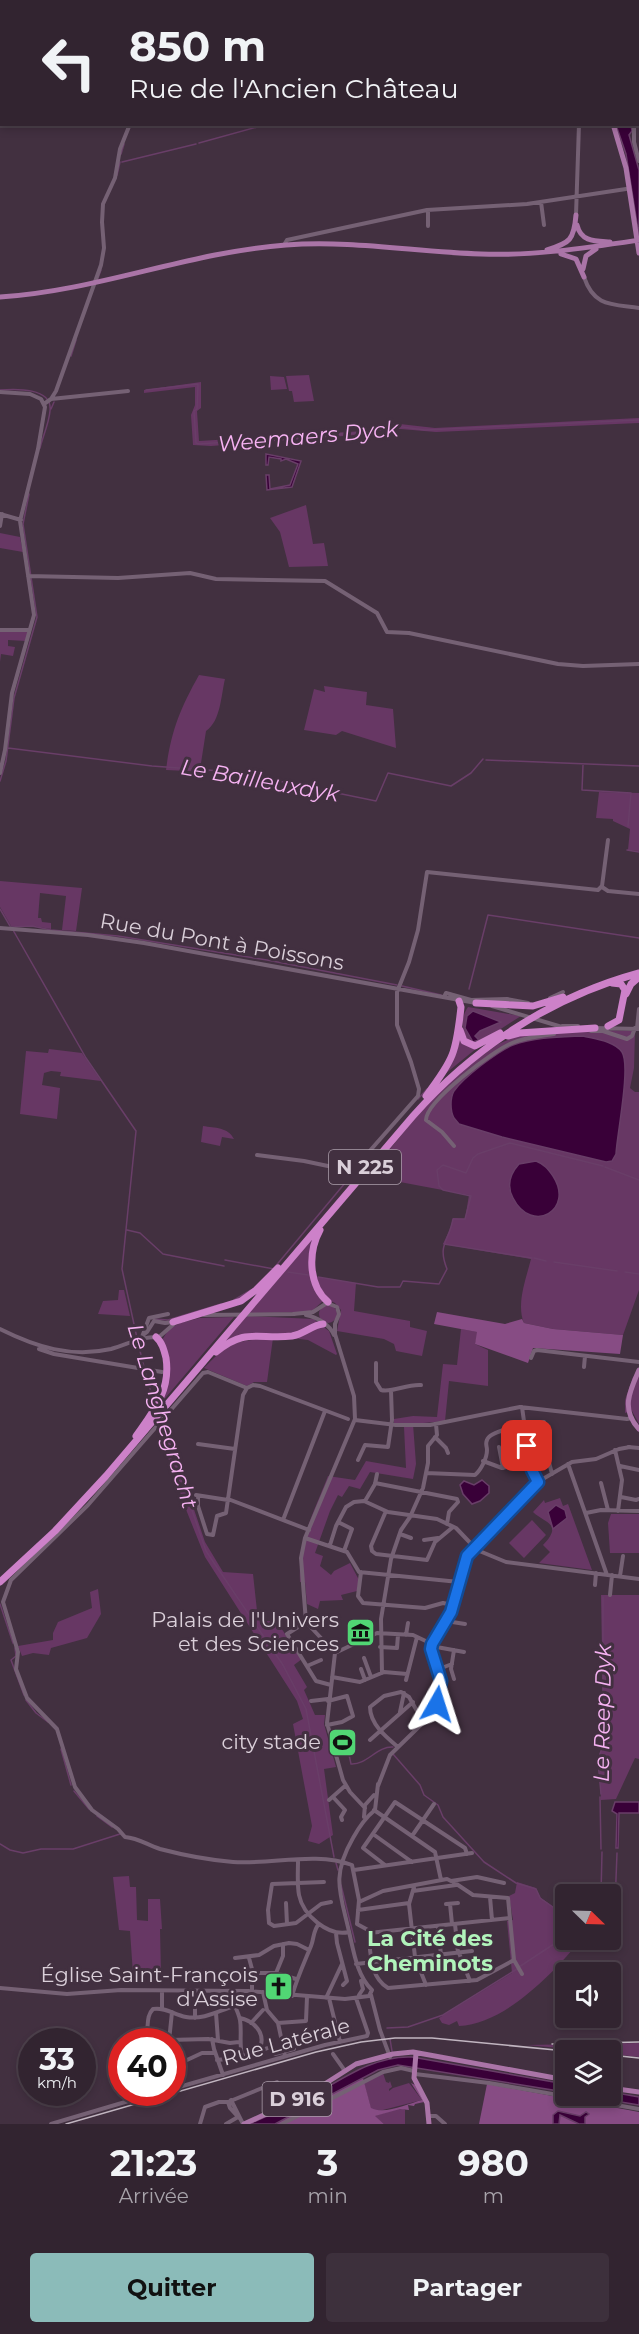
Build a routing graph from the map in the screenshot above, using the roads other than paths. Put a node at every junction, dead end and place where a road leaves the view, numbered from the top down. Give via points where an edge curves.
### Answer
1 (129, 126) edge
2 (579, 126) edge
3 (613, 126) edge
4 (634, 126) edge
5 (639, 161) edge
6 (626, 189) dead end
7 (577, 196) junction
8 (541, 202) junction
9 (428, 210) junction
10 (576, 215) junction
11 (544, 225) dead end
12 (428, 226) dead end
13 (639, 240) edge
14 (624, 242) junction
15 (613, 244) junction
16 (284, 245) junction
17 (539, 253) junction
18 (639, 253) edge
19 (519, 254) junction
20 (584, 277) junction
21 (95, 282) junction
22 (0, 297) edge
23 (639, 307) edge
24 (128, 390) dead end
25 (0, 392) edge
26 (48, 401) junction
27 (1, 514) edge
28 (21, 520) junction
29 (0, 526) edge
30 (31, 576) junction
31 (0, 630) edge
32 (29, 630) junction
33 (639, 664) edge
34 (0, 773) edge
35 (608, 840) dead end
36 (602, 887) junction
37 (639, 894) edge
38 (0, 928) edge
39 (639, 973) edge
40 (398, 986) junction
41 (564, 994) junction
42 (578, 994) junction
43 (444, 997) junction
44 (459, 1001) junction
45 (473, 1003) junction
46 (639, 1009) edge
47 (460, 1011) junction
48 (622, 1017) junction
49 (539, 1021) junction
50 (624, 1026) junction
51 (611, 1027) junction
52 (595, 1028) junction
53 (637, 1028) edge
54 (501, 1033) junction
55 (480, 1052) junction
56 (426, 1096) junction
57 (454, 1146) dead end
58 (257, 1155) dead end
59 (344, 1197) junction
60 (283, 1263) junction
61 (328, 1302) junction
62 (318, 1309) junction
63 (168, 1314) dead end
64 (293, 1314) junction
65 (187, 1318) junction
66 (173, 1322) junction
67 (322, 1322) junction
68 (336, 1322) junction
69 (163, 1323) junction
70 (0, 1329) edge
71 (149, 1329) junction
72 (165, 1332) junction
73 (154, 1336) junction
74 (139, 1338) junction
75 (35, 1348) dead end
76 (339, 1349) junction
77 (80, 1352) junction
78 (585, 1356) junction
79 (78, 1358) junction
80 (531, 1358) dead end
81 (639, 1362) edge
82 (376, 1363) dead end
83 (584, 1367) dead end
84 (162, 1372) dead end
85 (638, 1372) edge
86 (187, 1381) junction
87 (421, 1384) dead end
88 (247, 1388) junction
89 (391, 1391) junction
90 (522, 1407) junction
91 (325, 1411) junction
92 (159, 1413) junction
93 (631, 1416) junction
94 (351, 1418) junction
95 (544, 1422) dead end
96 (392, 1424) junction
97 (436, 1424) junction
98 (523, 1425) junction
99 (639, 1428) edge
100 (435, 1437) junction
101 (544, 1443) junction
102 (198, 1444) dead end
103 (527, 1446) junction
104 (550, 1446) dead end
105 (499, 1447) dead end
106 (639, 1448) edge
107 (235, 1449) junction
108 (615, 1449) junction
109 (448, 1453) dead end
110 (358, 1460) dead end
111 (483, 1461) junction
112 (529, 1462) junction
113 (568, 1464) junction
114 (620, 1466) junction
115 (503, 1468) junction
116 (639, 1470) edge
117 (426, 1473) junction
118 (377, 1474) dead end
119 (552, 1474) junction
120 (538, 1482) junction
121 (375, 1483) junction
122 (601, 1483) dead end
123 (421, 1491) junction
124 (621, 1497) junction
125 (639, 1499) edge
126 (228, 1500) junction
127 (365, 1501) junction
128 (608, 1510) junction
129 (387, 1511) junction
130 (618, 1511) junction
131 (639, 1511) edge
132 (586, 1514) junction
133 (411, 1515) junction
134 (283, 1520) junction
135 (338, 1522) junction
136 (447, 1524) junction
137 (453, 1527) junction
138 (309, 1530) junction
139 (400, 1534) junction
140 (305, 1538) junction
141 (411, 1538) dead end
142 (437, 1539) junction
143 (424, 1540) dead end
144 (330, 1545) junction
145 (474, 1547) junction
146 (344, 1551) junction
147 (392, 1556) junction
148 (623, 1556) dead end
149 (361, 1572) junction
150 (596, 1574) junction
151 (388, 1575) junction
152 (610, 1575) junction
153 (620, 1576) junction
154 (0, 1577) edge
155 (639, 1579) edge
156 (0, 1582) edge
157 (459, 1582) junction
158 (595, 1585) dead end
159 (610, 1595) dead end
160 (383, 1605) junction
161 (453, 1605) junction
162 (446, 1621) junction
163 (306, 1622) junction
164 (408, 1623) dead end
165 (465, 1624) dead end
166 (380, 1634) junction
167 (398, 1635) junction
168 (405, 1635) junction
169 (417, 1636) junction
170 (431, 1645) junction
171 (380, 1647) junction
172 (454, 1650) junction
173 (464, 1652) dead end
174 (335, 1653) junction
175 (364, 1658) dead end
176 (321, 1660) dead end
177 (452, 1664) junction
178 (307, 1666) junction
179 (367, 1666) junction
180 (439, 1669) junction
181 (382, 1673) junction
182 (407, 1674) junction
183 (332, 1677) junction
184 (372, 1677) junction
185 (454, 1679) dead end
186 (366, 1680) junction
187 (406, 1680) dead end
188 (331, 1685) junction
189 (404, 1693) junction
190 (328, 1700) junction
191 (311, 1701) dead end
192 (413, 1702) junction
193 (417, 1711) dead end
194 (400, 1712) junction
195 (327, 1725) junction
196 (380, 1731) junction
197 (370, 1740) dead end
198 (398, 1747) junction
199 (346, 1785) junction
200 (434, 1804) dead end
201 (370, 1807) junction
202 (384, 1817) junction
203 (342, 1820) dead end
204 (423, 1820) junction
205 (373, 1833) junction
206 (412, 1836) junction
207 (472, 1853) dead end
208 (467, 1854) junction
209 (438, 1858) junction
210 (298, 1861) junction
211 (341, 1861) junction
212 (412, 1862) junction
213 (385, 1865) junction
214 (354, 1870) junction
215 (441, 1880) junction
216 (452, 1881) junction
217 (298, 1882) junction
218 (324, 1882) dead end
219 (504, 1883) dead end
220 (456, 1885) junction
221 (413, 1889) junction
222 (490, 1896) junction
223 (330, 1902) dead end
224 (359, 1902) junction
225 (286, 1903) dead end
226 (409, 1903) junction
227 (458, 1904) dead end
228 (358, 1910) junction
229 (310, 1913) junction
230 (510, 1918) junction
231 (492, 1920) junction
232 (287, 1924) junction
233 (319, 1924) junction
234 (454, 1924) junction
235 (438, 1926) junction
236 (412, 1929) junction
237 (348, 1932) junction
238 (336, 1933) junction
239 (369, 1933) junction
240 (440, 1940) junction
241 (413, 1943) junction
242 (283, 1944) junction
243 (309, 1950) junction
244 (472, 1952) dead end
245 (458, 1953) junction
246 (441, 1955) junction
247 (415, 1957) junction
248 (235, 1958) dead end
249 (249, 1958) junction
250 (513, 1960) junction
251 (369, 1962) junction
252 (342, 1964) junction
253 (357, 1965) junction
254 (276, 1973) junction
255 (252, 1974) junction
256 (522, 1974) dead end
257 (296, 1979) junction
258 (470, 1981) junction
259 (343, 1985) dead end
260 (426, 1985) junction
261 (0, 1988) edge
262 (162, 1991) junction
263 (252, 1991) junction
264 (231, 1992) junction
265 (263, 1992) junction
266 (366, 1993) junction
267 (292, 1996) junction
268 (307, 1997) junction
269 (355, 1997) junction
270 (327, 1998) junction
271 (195, 2004) dead end
272 (234, 2006) junction
273 (162, 2008) junction
274 (263, 2010) dead end
275 (172, 2012) junction
276 (216, 2013) junction
277 (195, 2018) junction
278 (240, 2018) junction
279 (251, 2023) junction
280 (278, 2023) junction
281 (149, 2028) edge
282 (170, 2028) edge
283 (212, 2039) junction
284 (186, 2040) edge
285 (218, 2040) junction
286 (239, 2042) junction
287 (340, 2042) junction
288 (273, 2047) dead end
289 (260, 2048) junction
290 (294, 2049) dead end
291 (215, 2054) junction
292 (275, 2054) dead end
293 (285, 2054) junction
294 (333, 2054) dead end
295 (242, 2055) junction
296 (389, 2056) junction
297 (417, 2056) junction
298 (186, 2060) edge
299 (217, 2060) junction
300 (346, 2070) junction
301 (415, 2071) junction
302 (223, 2075) junction
303 (555, 2078) edge
304 (186, 2085) edge
305 (621, 2090) edge
306 (639, 2092) edge
307 (230, 2101) junction
308 (285, 2105) junction
309 (112, 2106) edge
310 (639, 2109) edge
311 (431, 2116) junction
312 (240, 2120) edge
313 (51, 2124) edge
314 (200, 2124) edge
315 (226, 2124) edge
316 (282, 2124) edge
317 (430, 2124) edge
318 (445, 2124) edge

1 - 21 street via 116,175 103,202 103,256
2 - 7 street
3 - 18 main road via 627,170
4 - 5 street
6 - 7 street
7 - 8 street
7 - 10 street
8 - 9 street
8 - 11 street
9 - 12 street
9 - 16 street via 286,240
10 - 14 main road via 579,231 586,238
10 - 19 main road via 574,234 566,244
13 - 14 main road
14 - 15 main road
15 - 17 main road
15 - 20 main road via 587,254
16 - 19 main road via 355,244
16 - 21 main road via 213,255
17 - 19 main road
17 - 20 main road via 572,256
20 - 23 street via 601,301
21 - 22 main road
21 - 26 street
24 - 26 street
25 - 26 street via 28,393
26 - 28 street
27 - 28 street
27 - 29 street
28 - 30 street
30 - 32 street via 34,611
30 - 33 street via 122,578 190,573 218,579 325,581 377,614 387,632 558,664
31 - 32 street
32 - 34 street via 12,693
35 - 36 street
36 - 37 street
36 - 40 street via 594,890 427,872 418,932
38 - 40 street, Rue du Pont à Poissons via 83,934
39 - 41 highway, N 225
39 - 42 highway, N 225
39 - 48 highway via 628,989
40 - 43 street, Rue du Pont à Poissons
40 - 58 street via 397,1025 419,1090 417,1096 353,1170
41 - 43 street via 532,1003 470,1000 447,993
41 - 45 highway via 533,1006
41 - 54 highway, N 225
42 - 51 highway via 613,983 623,985 619,1020
42 - 55 highway, N 225 via 528,1020
43 - 44 street, Rue du Pont à Poissons
43 - 45 street, Rue du Pont à Poissons
44 - 45 street, Rue du Pont à Poissons
44 - 47 highway
45 - 47 highway
45 - 49 street, Rue du Pont à Poissons
45 - 54 highway via 462,1012 460,1033 464,1041 478,1046
46 - 53 street
47 - 56 highway via 452,1058
48 - 50 highway
48 - 51 highway
49 - 51 street
49 - 52 street via 560,1027
50 - 51 street
50 - 53 street
51 - 52 street
51 - 53 street
52 - 55 highway via 515,1034
53 - 57 street via 628,1039 601,1031 569,1032 529,1038 496,1051 456,1082 426,1115
54 - 56 highway, N 225
55 - 59 highway, N 225 via 431,1096
56 - 60 highway, N 225
59 - 61 highway via 319,1231 312,1250 315,1280
59 - 86 highway, N 225
60 - 66 highway via 241,1301
60 - 92 highway, N 225
61 - 62 street
61 - 68 street via 339,1310
62 - 64 street
62 - 67 street
63 - 74 street via 148,1318
64 - 65 street
64 - 67 street
65 - 66 street
65 - 72 street
66 - 69 street
67 - 68 street
67 - 76 street via 332,1330
67 - 86 highway via 294,1336 260,1335 236,1340 219,1350
68 - 76 street
69 - 71 street via 155,1321
69 - 72 street
70 - 77 street via 41,1347
71 - 73 street
71 - 74 street
72 - 73 street
73 - 74 street
73 - 92 highway via 164,1350 167,1369
74 - 77 street via 110,1349
75 - 79 street
76 - 94 street via 354,1404
77 - 79 street
78 - 80 street via 535,1350
78 - 81 street
78 - 83 street
79 - 84 street
82 - 89 street via 377,1386
85 - 93 main road via 628,1401
86 - 92 highway, N 225
87 - 89 street
88 - 91 street via 260,1386
88 - 92 street via 203,1372
88 - 107 street
89 - 96 street
90 - 93 street
90 - 97 street
90 - 98 street
91 - 94 street
91 - 134 street
92 - 154 highway, N 225 via 62,1518
92 - 156 highway, N 225 via 85,1500
92 - 210 street via 86,1507 7,1586 3,1603 18,1650 15,1665 26,1696 56,1728 74,1785 98,1815 126,1838 137,1838 169,1851 235,1862
93 - 99 main road
94 - 96 street
94 - 138 street
95 - 98 street
96 - 97 street
96 - 110 street via 387,1448 365,1445
97 - 100 street
98 - 103 street
98 - 111 street via 489,1437
100 - 109 street
100 - 117 street via 428,1446
101 - 103 street
101 - 104 street
101 - 119 street
102 - 107 street
103 - 112 street
105 - 115 street
106 - 108 street
107 - 126 street
108 - 113 street via 595,1460
108 - 114 street
111 - 115 street
111 - 117 street via 478,1472 470,1476
112 - 115 street
112 - 120 street
113 - 119 street
113 - 132 street
114 - 116 street
114 - 124 street
117 - 123 street
118 - 121 street
119 - 120 street
120 - 145 street
121 - 123 street
121 - 127 street
122 - 128 street
123 - 133 street
123 - 136 street via 458,1500 449,1512
124 - 125 street
124 - 130 street
126 - 126 street via 197,1496 209,1535 214,1534 217,1515 226,1513
126 - 134 street
127 - 129 street
127 - 135 street via 348,1505
128 - 130 street
128 - 132 street
129 - 133 street
129 - 147 street via 370,1548 376,1554
130 - 131 street
132 - 152 street
133 - 136 street via 429,1516
133 - 139 street
134 - 138 street
135 - 144 street
135 - 146 street via 352,1529
136 - 137 street
137 - 142 street
137 - 145 street
138 - 140 street
139 - 141 street
139 - 147 street
140 - 144 street
140 - 163 street via 301,1567
142 - 143 street
142 - 147 street via 428,1560
144 - 146 street
145 - 150 street via 508,1563
145 - 157 street via 466,1558
146 - 149 street
147 - 151 street
148 - 153 street
149 - 151 street
149 - 160 street via 358,1599 364,1604
150 - 152 street
150 - 158 street
151 - 157 street
151 - 160 street
152 - 153 street
152 - 159 street
153 - 155 street
157 - 161 street
160 - 161 street
160 - 166 street
161 - 162 street
162 - 165 street
162 - 170 street
163 - 174 street
163 - 178 street via 286,1633
164 - 168 street
166 - 167 street
166 - 171 street
166 - 174 street
167 - 168 street
167 - 171 street via 397,1648
168 - 169 street
169 - 170 street
169 - 182 street
170 - 172 street
170 - 180 street
171 - 181 street
172 - 173 street
172 - 177 street
174 - 183 street
175 - 179 street
176 - 178 street
177 - 180 street
177 - 185 street
178 - 188 street via 317,1682
179 - 184 street
179 - 186 street via 359,1669
180 - 198 street via 441,1686 435,1709
181 - 182 street
181 - 184 street
182 - 187 street
183 - 186 street
183 - 188 street
184 - 186 street
188 - 190 street
189 - 192 street
189 - 194 street
189 - 196 street via 386,1696 370,1706
190 - 191 street
190 - 195 street
190 - 195 street via 346,1695 353,1716
192 - 193 street
192 - 194 street
194 - 196 street
195 - 199 street
196 - 197 street
196 - 198 street
198 - 201 street via 387,1759
199 - 201 street
199 - 203 street via 331,1799 345,1810
200 - 204 street
201 - 202 street
201 - 211 street
202 - 204 street via 395,1802
202 - 205 street
202 - 206 street
204 - 206 street
204 - 208 street via 465,1848
205 - 212 street
205 - 213 street via 363,1849
206 - 209 street
207 - 208 street
208 - 209 street
209 - 212 street
209 - 215 street
210 - 211 street
210 - 217 street
211 - 214 street
211 - 237 street via 338,1884
212 - 213 street
213 - 214 street
214 - 224 street
215 - 216 street
215 - 221 street via 416,1884
216 - 219 street via 478,1877
216 - 220 street
217 - 218 street
217 - 229 street via 300,1899
217 - 232 street via 272,1885 270,1925
220 - 221 street
220 - 222 street via 472,1894
221 - 224 street via 383,1891
221 - 226 street
222 - 230 street via 508,1898
222 - 231 street
223 - 229 street
224 - 228 street
225 - 232 street
226 - 228 street
226 - 236 street
227 - 234 street via 448,1904
228 - 239 street via 357,1924
229 - 232 street
229 - 233 street
230 - 231 street
230 - 250 street
231 - 234 street
233 - 238 street
233 - 243 street
234 - 235 street
234 - 245 street
235 - 236 street
235 - 240 street
236 - 239 street
236 - 241 street
237 - 238 street
237 - 253 street
238 - 252 street
239 - 251 street
240 - 241 street
240 - 246 street
241 - 247 street
242 - 243 street
242 - 249 street
242 - 254 street via 284,1956
243 - 257 street
244 - 245 street
245 - 246 street
245 - 258 street
246 - 247 street
247 - 251 street
247 - 260 street
248 - 249 street
249 - 255 street
250 - 256 street
250 - 258 street via 480,1980
251 - 253 street
251 - 260 street via 387,1988
252 - 259 street via 347,1981
252 - 270 street
253 - 266 street
254 - 255 street
254 - 257 street
255 - 263 street
257 - 267 street
258 - 260 street
261 - 262 street via 68,1994
262 - 264 street
262 - 273 street
263 - 264 street
263 - 265 street
264 - 272 street
265 - 267 street
265 - 280 street via 267,2010
266 - 269 street
266 - 296 street
267 - 268 street
268 - 270 street
268 - 280 street via 306,2022
269 - 270 street
269 - 287 street, Rue Latérale via 368,2036
270 - 287 street
271 - 277 street
272 - 276 street
272 - 278 street
273 - 275 street
273 - 281 street via 150,2011
274 - 279 street
275 - 277 street
275 - 282 street
276 - 277 street
276 - 285 street
278 - 279 street
278 - 286 street
279 - 289 street via 261,2034
280 - 293 street
283 - 284 street
283 - 285 street
283 - 291 street
285 - 286 street
286 - 295 street
287 - 293 street, Rue Latérale
288 - 289 street
289 - 295 street via 253,2054
290 - 293 street
291 - 298 street via 200,2054
291 - 299 street
292 - 293 street
293 - 302 street, Rue Latérale
294 - 300 street
295 - 299 street
296 - 297 main road, D 916
296 - 300 main road, D 916
297 - 301 main road
297 - 303 main road, D 916
299 - 302 street
300 - 308 main road, D 916
301 - 310 street
301 - 311 main road via 429,2101
301 - 316 street via 399,2068 382,2072
302 - 304 street, Rue Latérale
305 - 306 main road
307 - 308 street via 277,2082
307 - 312 street
307 - 314 street via 205,2107
308 - 312 main road, D 916
309 - 313 street
311 - 317 main road
311 - 318 street
312 - 315 street

